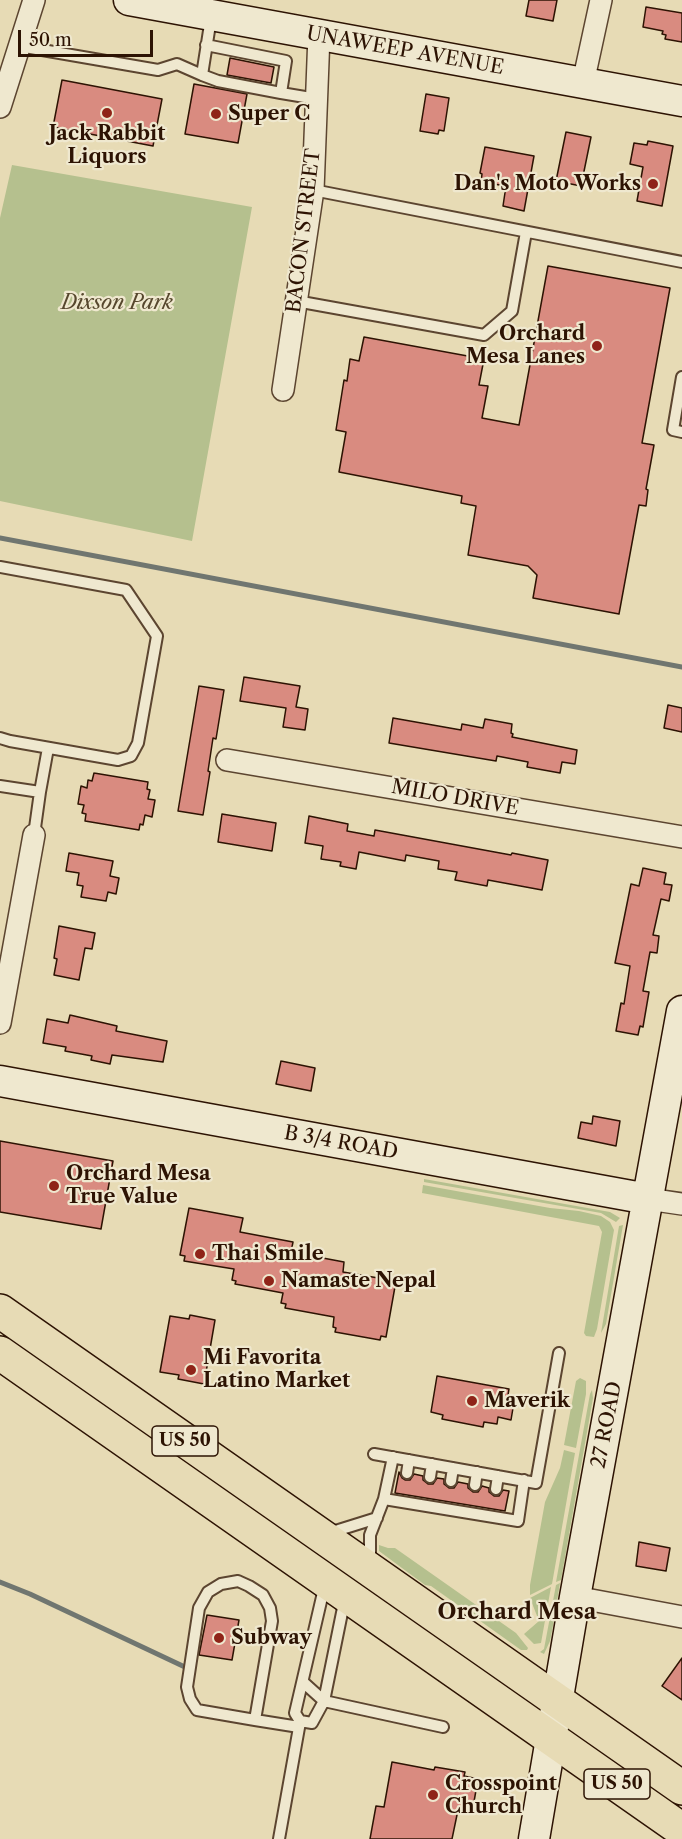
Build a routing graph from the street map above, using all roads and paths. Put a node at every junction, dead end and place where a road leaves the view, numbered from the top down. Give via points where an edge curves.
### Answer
1 (34, 0) edge
2 (129, 0) edge
3 (601, 0) edge
4 (212, 15) junction
5 (320, 35) junction
6 (206, 45) junction
7 (19, 46) junction
8 (202, 75) junction
9 (583, 83) junction
10 (281, 93) junction
11 (317, 99) junction
12 (682, 101) edge
13 (0, 107) edge
14 (313, 190) junction
15 (526, 232) junction
16 (682, 262) edge
17 (297, 301) junction
18 (682, 377) edge
19 (283, 390) dead end
20 (682, 432) edge
21 (0, 567) edge
22 (0, 738) edge
23 (48, 748) junction
24 (227, 760) dead end
25 (0, 786) edge
26 (40, 792) junction
27 (34, 835) joint
28 (682, 837) edge
29 (682, 1011) edge
30 (0, 1023) edge
31 (0, 1081) edge
32 (648, 1199) junction
33 (682, 1204) edge
34 (0, 1311) edge
35 (0, 1353) edge
36 (559, 1353) dead end
37 (374, 1454) dead end
38 (393, 1457) junction
39 (409, 1460) junction
40 (432, 1464) junction
41 (453, 1468) junction
42 (477, 1472) junction
43 (407, 1473) dead end
44 (498, 1476) junction
45 (429, 1477) dead end
46 (524, 1480) junction
47 (451, 1481) dead end
48 (475, 1485) dead end
49 (496, 1489) dead end
50 (384, 1499) junction
51 (377, 1518) junction
52 (322, 1536) junction
53 (371, 1571) junction
54 (336, 1588) junction
55 (575, 1598) junction
56 (682, 1617) edge
57 (303, 1682) junction
58 (324, 1701) junction
59 (557, 1701) junction
60 (255, 1720) junction
61 (299, 1724) junction
62 (442, 1727) dead end
63 (551, 1738) junction
64 (682, 1788) edge
65 (682, 1830) edge
66 (279, 1839) edge
67 (534, 1839) edge

1 - 7 street
2 - 4 street, UNAWEEP AVENUE
3 - 9 street
4 - 5 street, UNAWEEP AVENUE
4 - 6 lane
5 - 9 street, UNAWEEP AVENUE
5 - 11 street, BACON STREET
6 - 8 lane
6 - 10 lane via 252,58 286,61
7 - 8 lane via 158,70 177,64
7 - 13 street
8 - 10 lane
9 - 12 street, UNAWEEP AVENUE
10 - 11 lane
11 - 14 street, BACON STREET
14 - 15 lane
14 - 17 street, BACON STREET
15 - 16 lane
15 - 17 lane via 512,311 484,335
17 - 19 street, BACON STREET
18 - 20 lane via 673,430
21 - 23 lane via 126,590 157,636 138,743 131,756 118,760
22 - 23 lane
23 - 26 lane
24 - 28 street, MILO DRIVE
25 - 26 lane
26 - 27 lane
27 - 30 street
29 - 32 street, 27 ROAD
31 - 32 street, B 3/4 ROAD
32 - 33 street, B 3/4 ROAD
32 - 55 street, 27 ROAD
34 - 52 highway, US 50
35 - 54 highway, US 50
36 - 46 lane via 536,1483
37 - 38 lane
38 - 39 lane
38 - 50 lane
39 - 40 lane
39 - 43 lane
40 - 41 lane
40 - 45 lane
41 - 42 lane
41 - 47 lane
42 - 44 lane
42 - 48 lane
44 - 46 lane
44 - 49 lane
46 - 50 lane via 518,1521 402,1498
50 - 51 lane
51 - 52 lane
51 - 53 lane via 370,1535
52 - 53 highway, US 50
53 - 59 highway, US 50
54 - 57 lane
54 - 58 lane
54 - 63 highway, US 50
55 - 56 street
55 - 59 street, 27 ROAD
57 - 58 lane
57 - 61 lane via 295,1713
58 - 61 lane via 312,1723
58 - 62 lane
59 - 63 street, 27 ROAD
59 - 64 highway, US 50
60 - 60 lane via 272,1621 270,1608 263,1595 249,1586 238,1581 221,1584 208,1592 200,1608 187,1687 197,1710
60 - 61 lane
61 - 66 lane
63 - 65 highway, US 50
63 - 67 street, 27 ROAD

